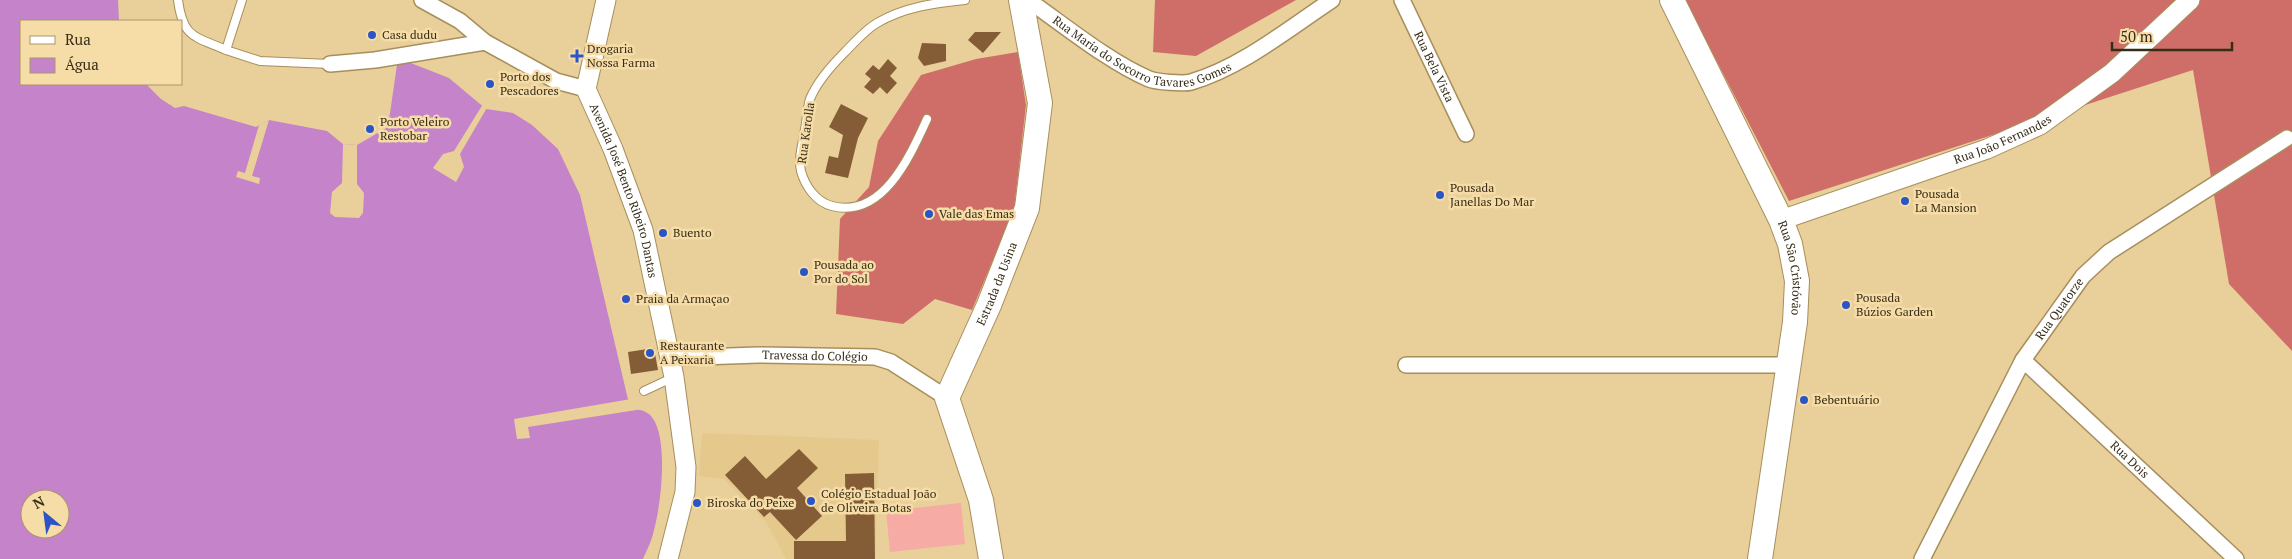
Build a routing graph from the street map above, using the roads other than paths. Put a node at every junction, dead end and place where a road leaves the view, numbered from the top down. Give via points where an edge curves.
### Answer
1 (178, 0) edge
2 (242, 0) edge
3 (422, 0) edge
4 (606, 0) edge
5 (965, 0) edge
6 (1021, 0) edge
7 (1028, 0) edge
8 (1332, 0) edge
9 (1402, 0) edge
10 (1672, 0) edge
11 (2190, 0) edge
12 (181, 20) edge
13 (182, 24) edge
14 (485, 42) junction
15 (226, 50) junction
16 (330, 64) joint
17 (586, 89) junction
18 (927, 119) dead end
19 (1466, 134) dead end
20 (2287, 138) dead end
21 (1781, 220) junction
22 (671, 358) junction
23 (2023, 360) junction
24 (1790, 364) junction
25 (1406, 365) dead end
26 (674, 377) junction
27 (644, 390) dead end
28 (947, 398) junction
29 (668, 559) edge
30 (991, 559) edge
31 (1760, 559) edge
32 (1922, 559) edge
33 (2236, 559) edge

1 - 12 lane
2 - 15 lane
3 - 14 street via 460,21
4 - 17 street, Avenida José Bento Ribeiro Dantas
5 - 18 lane, Rua Karolla via 937,2 900,12 876,23 822,78 810,100 801,156 801,170 807,185 825,204 840,208 854,208 877,196 894,180
6 - 28 main road, Estrada da Usina via 1040,103 1027,208 989,305
7 - 8 street, Rua Maria do Socorro Tavares Gomes via 1103,52 1151,80 1189,83 1252,53
9 - 19 street, Rua Bela Vista
10 - 21 main road, Rua São Cristóvão
11 - 21 street, Rua João Fernandes via 2112,73 2040,125 1987,149
13 - 15 lane via 193,36
14 - 16 street via 376,60
14 - 17 street via 556,81
15 - 16 lane via 260,61
17 - 22 street, Avenida José Bento Ribeiro Dantas via 613,149 643,230
20 - 23 street, Rua Quatorze via 2109,252 2083,276
21 - 24 main road, Rua São Cristóvão via 1790,244 1797,281
22 - 26 street, Avenida José Bento Ribeiro Dantas
22 - 28 street, Travessa do Colégio via 758,355 874,357 891,362
23 - 32 street, Rua Quatorze
23 - 33 street, Rua Dois
24 - 25 street
24 - 31 main road, Rua São Cristóvão
26 - 27 lane
26 - 29 street, Avenida José Bento Ribeiro Dantas via 686,466 686,492
28 - 30 main road via 981,500

